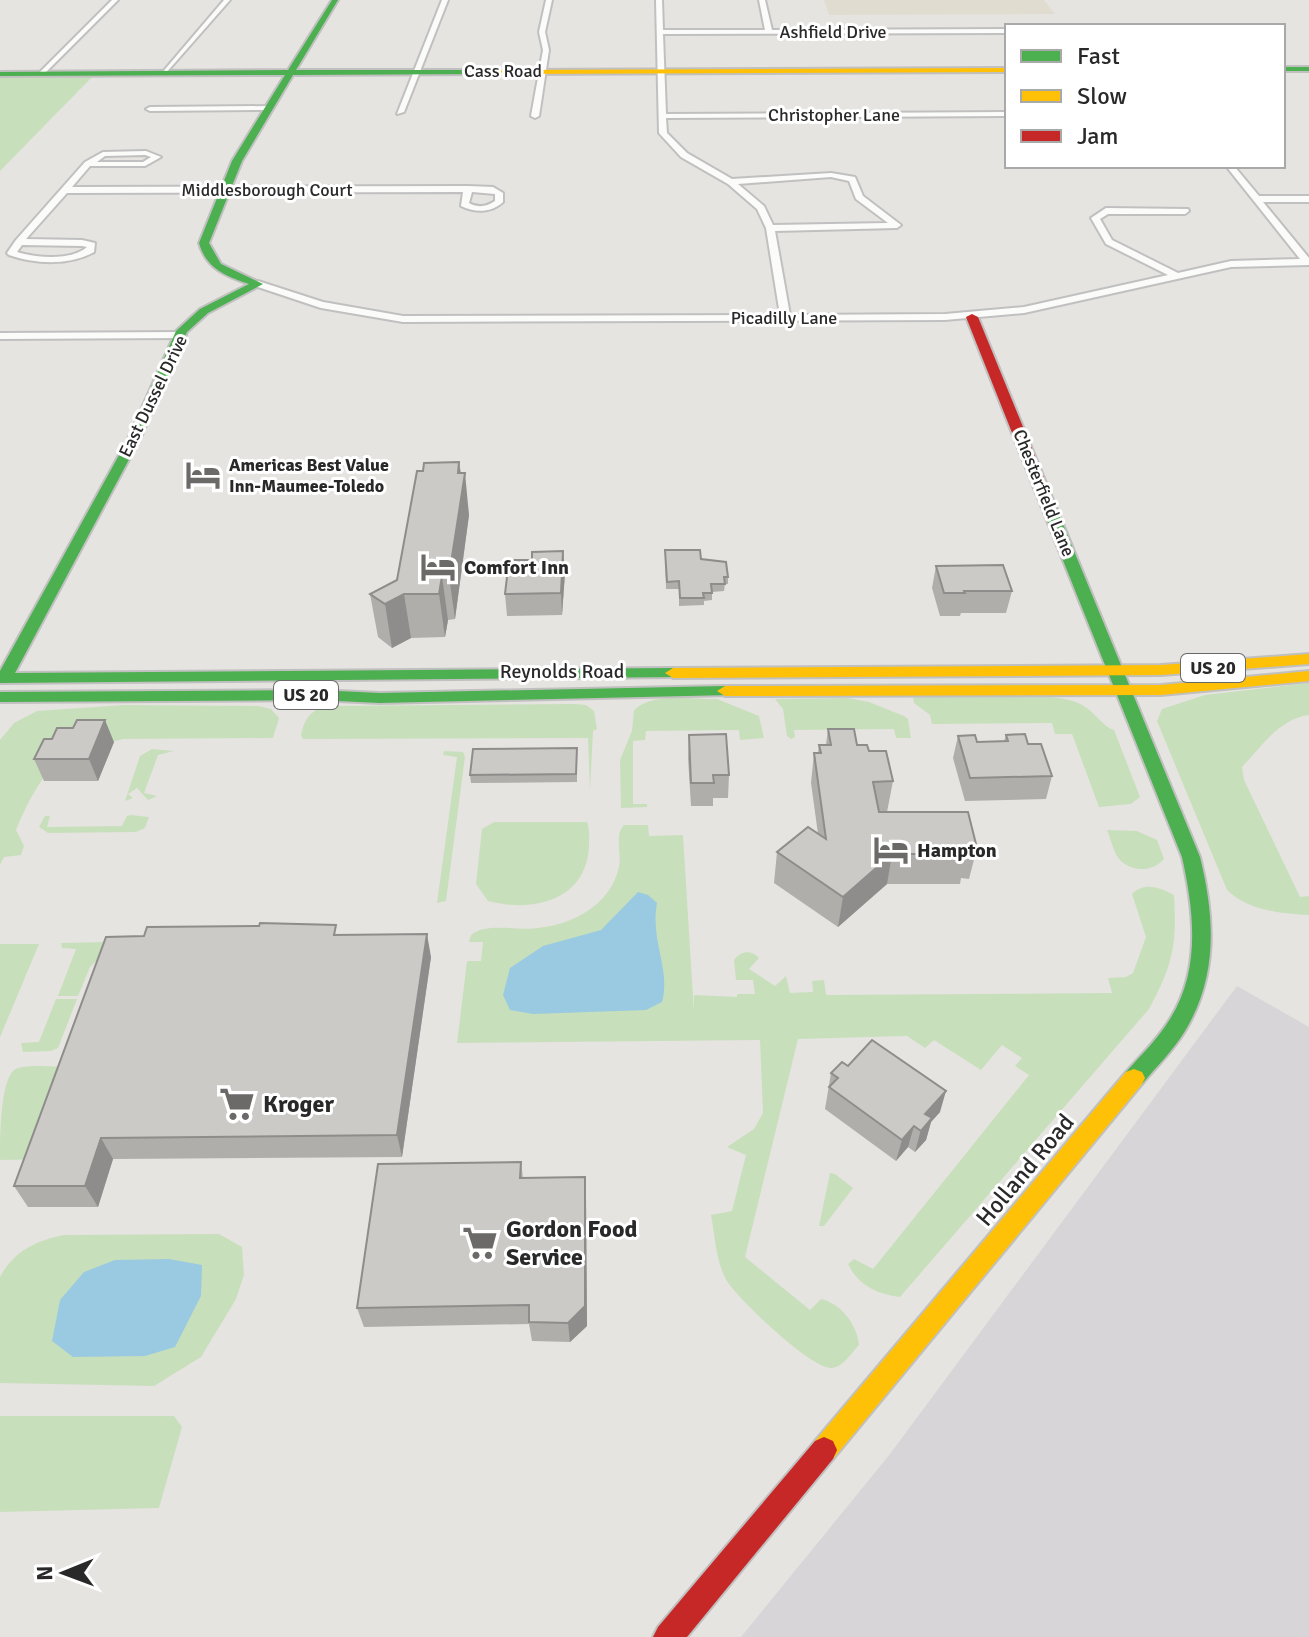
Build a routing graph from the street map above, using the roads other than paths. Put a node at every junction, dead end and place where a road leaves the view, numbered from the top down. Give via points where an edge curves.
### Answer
1 (115, 0) edge
2 (227, 0) edge
3 (335, 0) edge
4 (445, 0) edge
5 (549, 0) edge
6 (659, 0) edge
7 (762, 0) edge
8 (1005, 31) edge
9 (659, 32) junction
10 (769, 32) junction
11 (1285, 69) edge
12 (1309, 69) edge
13 (1005, 70) edge
14 (542, 71) junction
15 (659, 71) junction
16 (416, 72) junction
17 (163, 73) junction
18 (288, 73) junction
19 (0, 74) edge
20 (41, 74) junction
21 (267, 108) junction
22 (150, 109) dead end
23 (400, 112) dead end
24 (1005, 114) edge
25 (535, 116) dead end
26 (661, 116) junction
27 (88, 164) junction
28 (1232, 168) edge
29 (731, 182) junction
30 (468, 189) dead end
31 (67, 190) junction
32 (223, 190) junction
33 (1256, 199) junction
34 (1309, 199) edge
35 (1185, 211) dead end
36 (770, 228) junction
37 (19, 242) junction
38 (1308, 262) edge
39 (1177, 276) junction
40 (258, 284) junction
41 (972, 317) junction
42 (786, 318) junction
43 (181, 335) junction
44 (0, 336) edge
45 (1309, 659) edge
46 (1116, 669) junction
47 (1309, 676) edge
48 (1, 685) edge
49 (1125, 691) junction
50 (668, 1637) edge

1 - 20 street
2 - 17 street
3 - 18 street
4 - 16 street
5 - 14 street
6 - 9 street
7 - 10 street
8 - 10 street, Ashfield Drive
9 - 10 street, Ashfield Drive
9 - 15 street
11 - 12 street
13 - 15 street, Cass Road
14 - 15 street, Cass Road
14 - 16 street, Cass Road
14 - 25 street
15 - 26 street
16 - 18 street, Cass Road
16 - 23 street
17 - 18 street, Cass Road
17 - 20 street, Cass Road
18 - 21 street
19 - 20 street, Cass Road
21 - 22 street
21 - 32 street
24 - 26 street, Christopher Lane
26 - 29 street via 663,133 676,149
27 - 27 street via 103,154 157,157 145,164
27 - 31 street
28 - 33 street
29 - 36 street via 756,202
29 - 36 street via 831,175 852,179 859,197 897,225
30 - 32 street, Middlesborough Court
31 - 32 street, Middlesborough Court
31 - 37 street
32 - 40 street via 204,252 221,269
33 - 34 street
33 - 38 street
35 - 39 street via 1106,211 1095,218 1109,242
36 - 42 street
37 - 37 street via 12,253 23,257 79,256 92,245
38 - 39 street, Picadilly Lane via 1231,264
39 - 41 street, Picadilly Lane
40 - 42 street, Picadilly Lane via 321,305 403,319
40 - 43 street, East Dussel Drive via 204,311
41 - 42 street, Picadilly Lane
41 - 46 street, Chesterfield Lane
43 - 44 street
43 - 48 street, East Dussel Drive via 135,437
45 - 46 street, US 20
46 - 48 street, Reynolds Road / US 20
46 - 49 street, Holland Road
47 - 49 street, US 20
48 - 49 street, Reynolds Road / US 20 via 380,698
49 - 50 street, Holland Road via 1203,896 1204,951 1196,988 1178,1025

